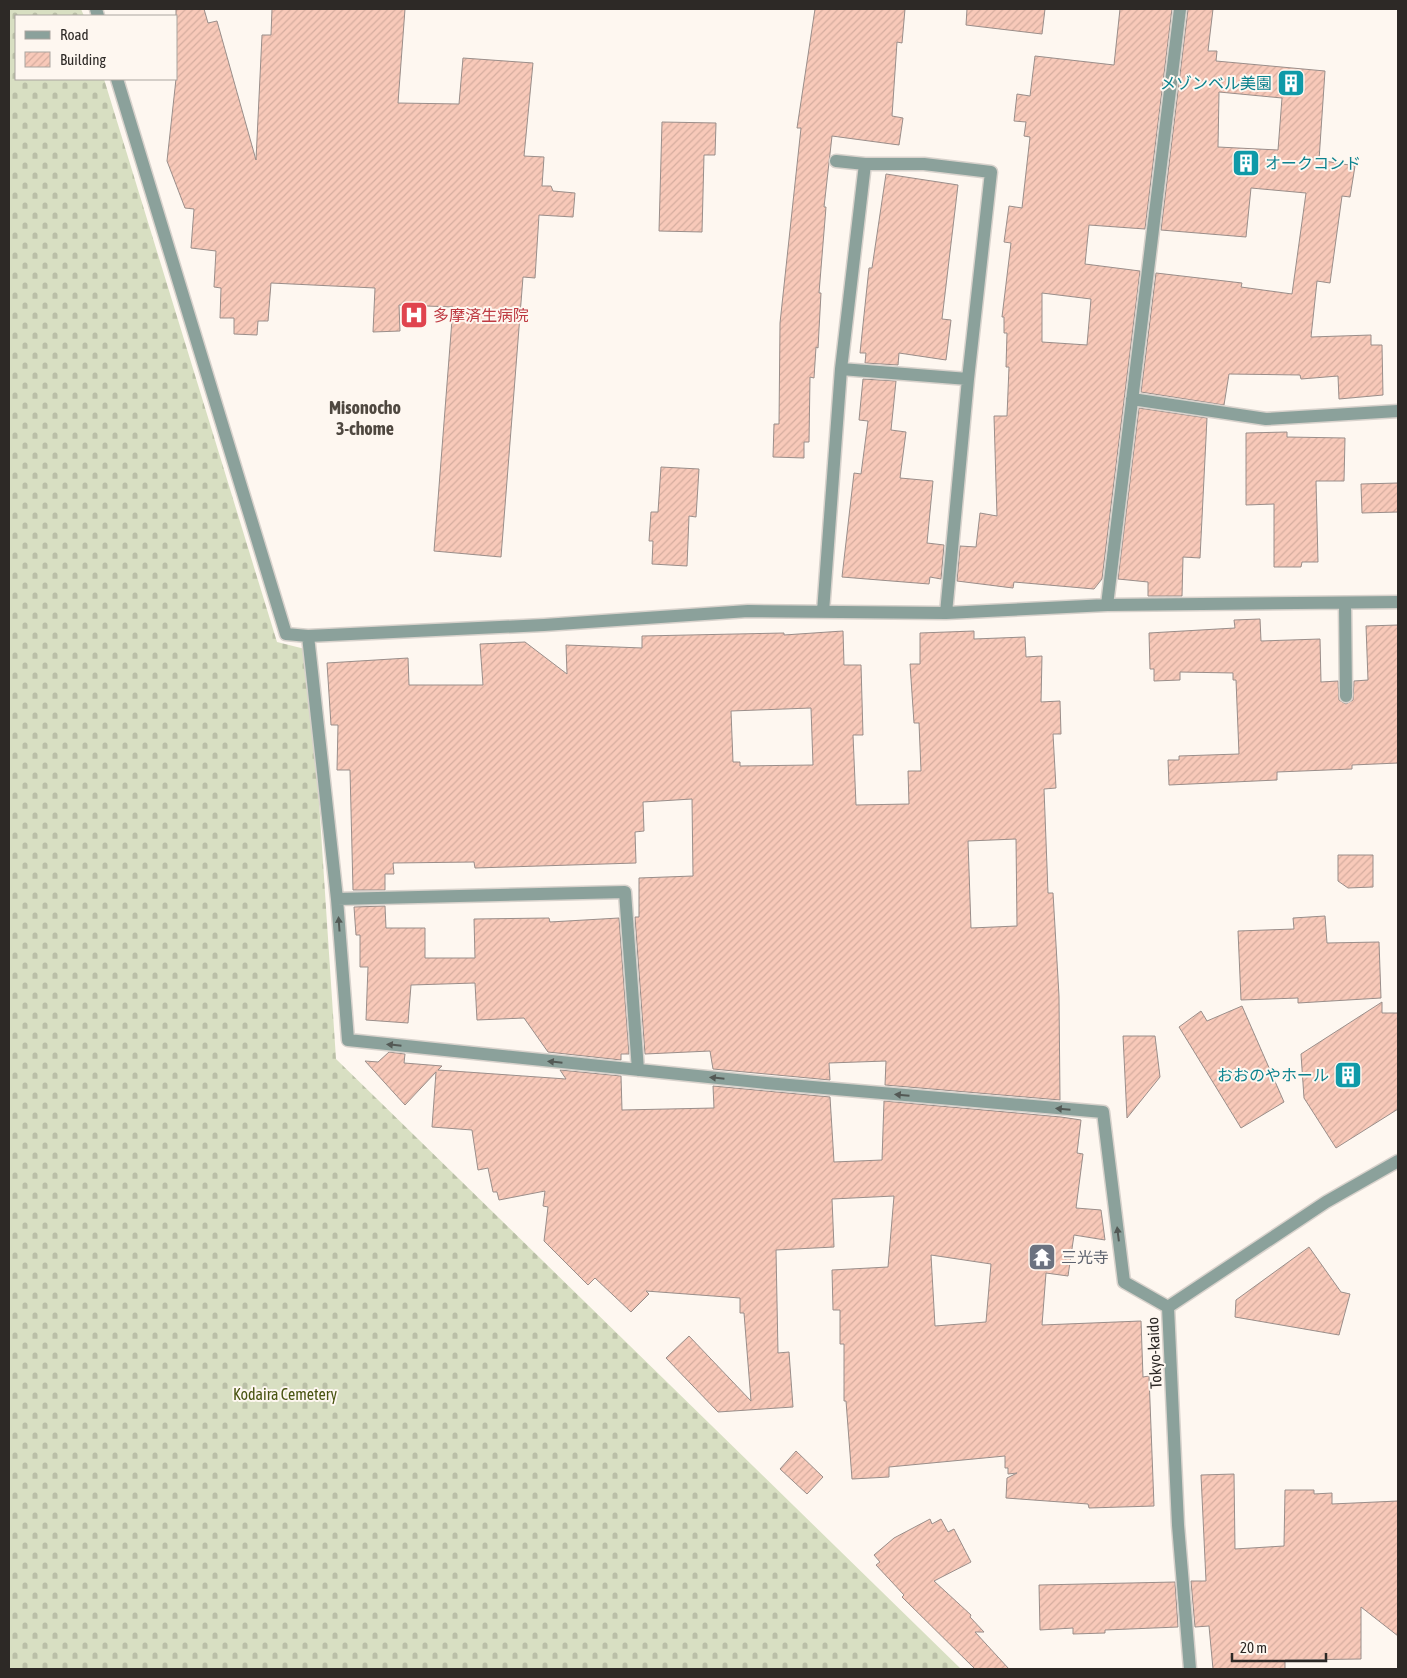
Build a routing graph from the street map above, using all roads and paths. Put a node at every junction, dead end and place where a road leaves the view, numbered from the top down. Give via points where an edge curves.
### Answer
1 (1180, 9) edge
2 (117, 80) edge
3 (836, 161) dead end
4 (865, 164) junction
5 (841, 369) junction
6 (968, 380) junction
7 (1132, 399) junction
8 (1398, 411) edge
9 (1398, 602) edge
10 (1345, 604) junction
11 (1107, 605) junction
12 (823, 612) junction
13 (946, 613) junction
14 (308, 636) junction
15 (1346, 696) dead end
16 (337, 899) junction
17 (638, 1070) junction
18 (1398, 1161) edge
19 (1168, 1307) junction
20 (1190, 1669) edge

1 - 7 street
2 - 14 street via 286,634
3 - 4 street
4 - 5 street
4 - 6 street via 924,164 991,172
5 - 6 street
5 - 12 street
6 - 13 street
7 - 8 street via 1266,419
7 - 11 street
9 - 10 street
10 - 11 street
10 - 15 street
11 - 13 street
12 - 13 street
12 - 14 street via 739,612 544,626
14 - 16 street
17 -> 16 street via 348,1040
16 - 17 street via 625,892
19 -> 17 street via 1124,1282 1103,1112
18 - 19 street, Tokyo-kaido via 1326,1202
19 - 20 street, Tokyo-kaido via 1178,1524

